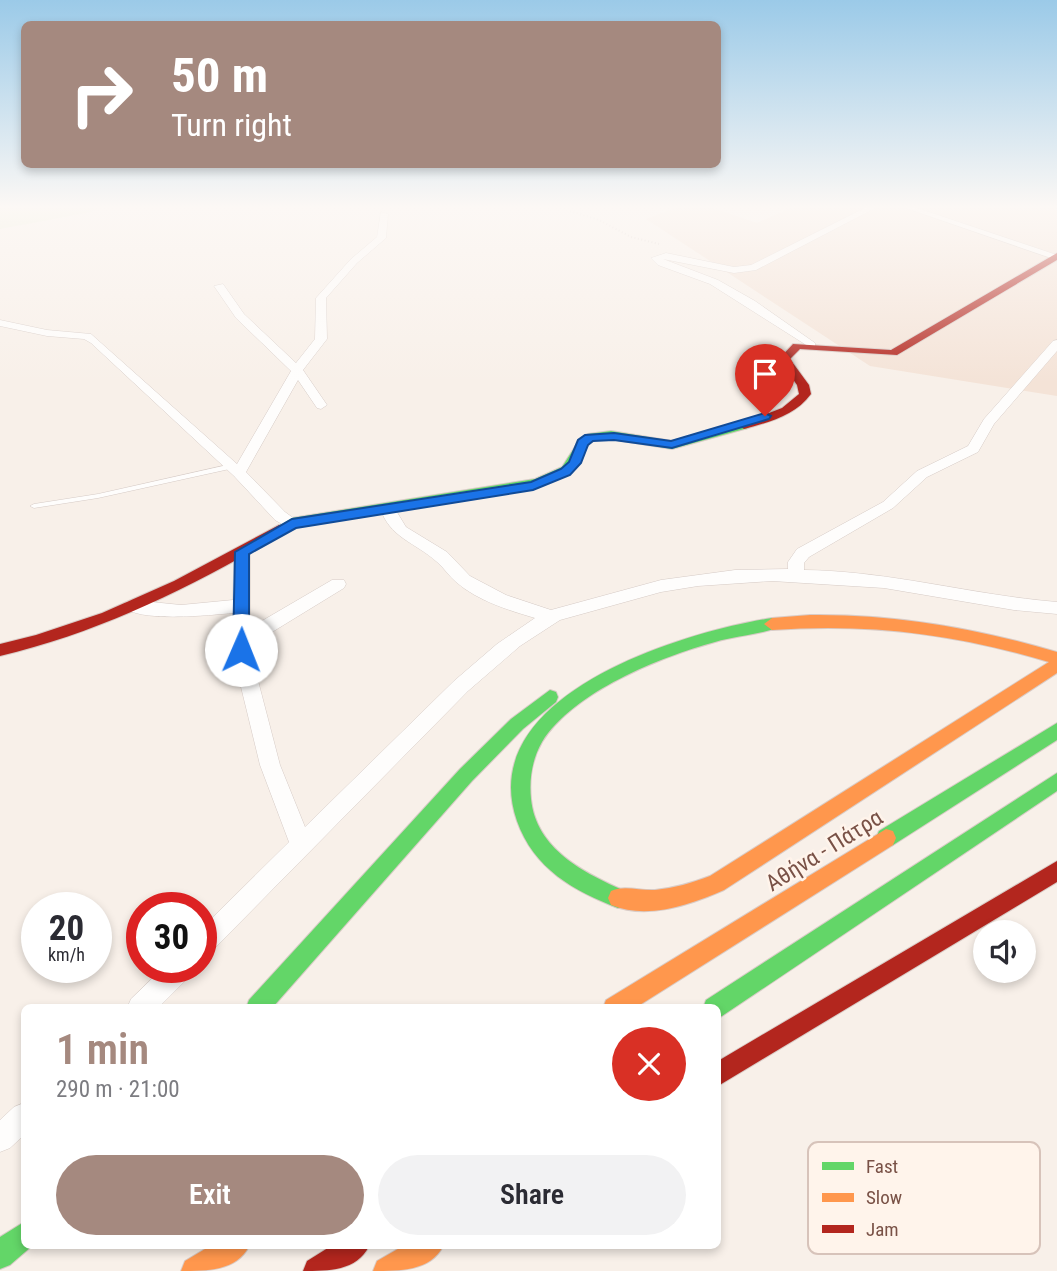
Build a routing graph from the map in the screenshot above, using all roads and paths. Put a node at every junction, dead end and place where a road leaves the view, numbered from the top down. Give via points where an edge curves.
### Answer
1 (351, 264) edge
2 (665, 264) edge
3 (706, 264) edge
4 (760, 264) edge
5 (1044, 264) edge
6 (219, 286) dead end
7 (0, 323) edge
8 (1057, 343) edge
9 (811, 345) junction
10 (297, 370) junction
11 (321, 405) dead end
12 (235, 470) junction
13 (34, 506) dead end
14 (387, 507) junction
15 (292, 523) junction
16 (242, 552) junction
17 (796, 575) junction
18 (338, 584) dead end
19 (132, 606) junction
20 (242, 606) junction
21 (1057, 608) edge
22 (552, 617) junction
23 (241, 631) junction
24 (1057, 645) edge
25 (0, 650) edge
26 (1054, 665) edge
27 (1057, 730) edge
28 (1057, 781) edge
29 (301, 844) junction
30 (1057, 872) edge
31 (217, 930) edge
32 (165, 983) edge
33 (144, 1004) edge
34 (261, 1004) edge
35 (620, 1004) edge
36 (720, 1004) edge
37 (721, 1072) edge
38 (21, 1120) edge
39 (0, 1138) edge
40 (21, 1238) edge
41 (230, 1249) edge
42 (350, 1249) edge
43 (424, 1249) edge
44 (0, 1255) edge
45 (195, 1271) edge
46 (317, 1271) edge
47 (387, 1271) edge

1 - 10 street via 321,298 321,339
2 - 9 street via 715,282
3 - 4 street via 734,270
5 - 9 main road via 892,353
6 - 10 street via 240,316
7 - 12 street via 95,341
8 - 17 street via 989,422 973,449 922,474 888,505 803,553 796,562
9 - 14 main road via 797,346 785,356 785,364 806,394 784,410 684,443 590,437 582,443 575,463 552,479
10 - 11 street
10 - 12 street
12 - 13 lane
12 - 15 street
14 - 15 main road
14 - 22 street via 390,520 405,535 448,561 454,572 495,597
15 - 16 main road
16 - 19 main road
16 - 20 street
17 - 21 street via 884,582
17 - 22 street via 746,575 650,587
18 - 23 street via 258,632
19 - 20 street via 180,611
19 - 25 main road via 31,644
20 - 23 street
22 - 29 street via 497,652
23 - 29 street via 241,650 270,765
24 - 34 main road via 953,617 828,606 730,617 634,648 563,688 492,748
26 - 26 main road via 762,854 688,895 661,902 631,902 602,895 553,864 525,818 522,769 541,728 615,675 707,637 804,620 878,620 977,634
27 - 35 main road, Αθήνα - Πάτρα
28 - 36 main road
29 - 31 street
30 - 37 main road
32 - 33 street
38 - 39 street
40 - 44 main road
41 - 45 main road
42 - 46 main road
43 - 47 main road

